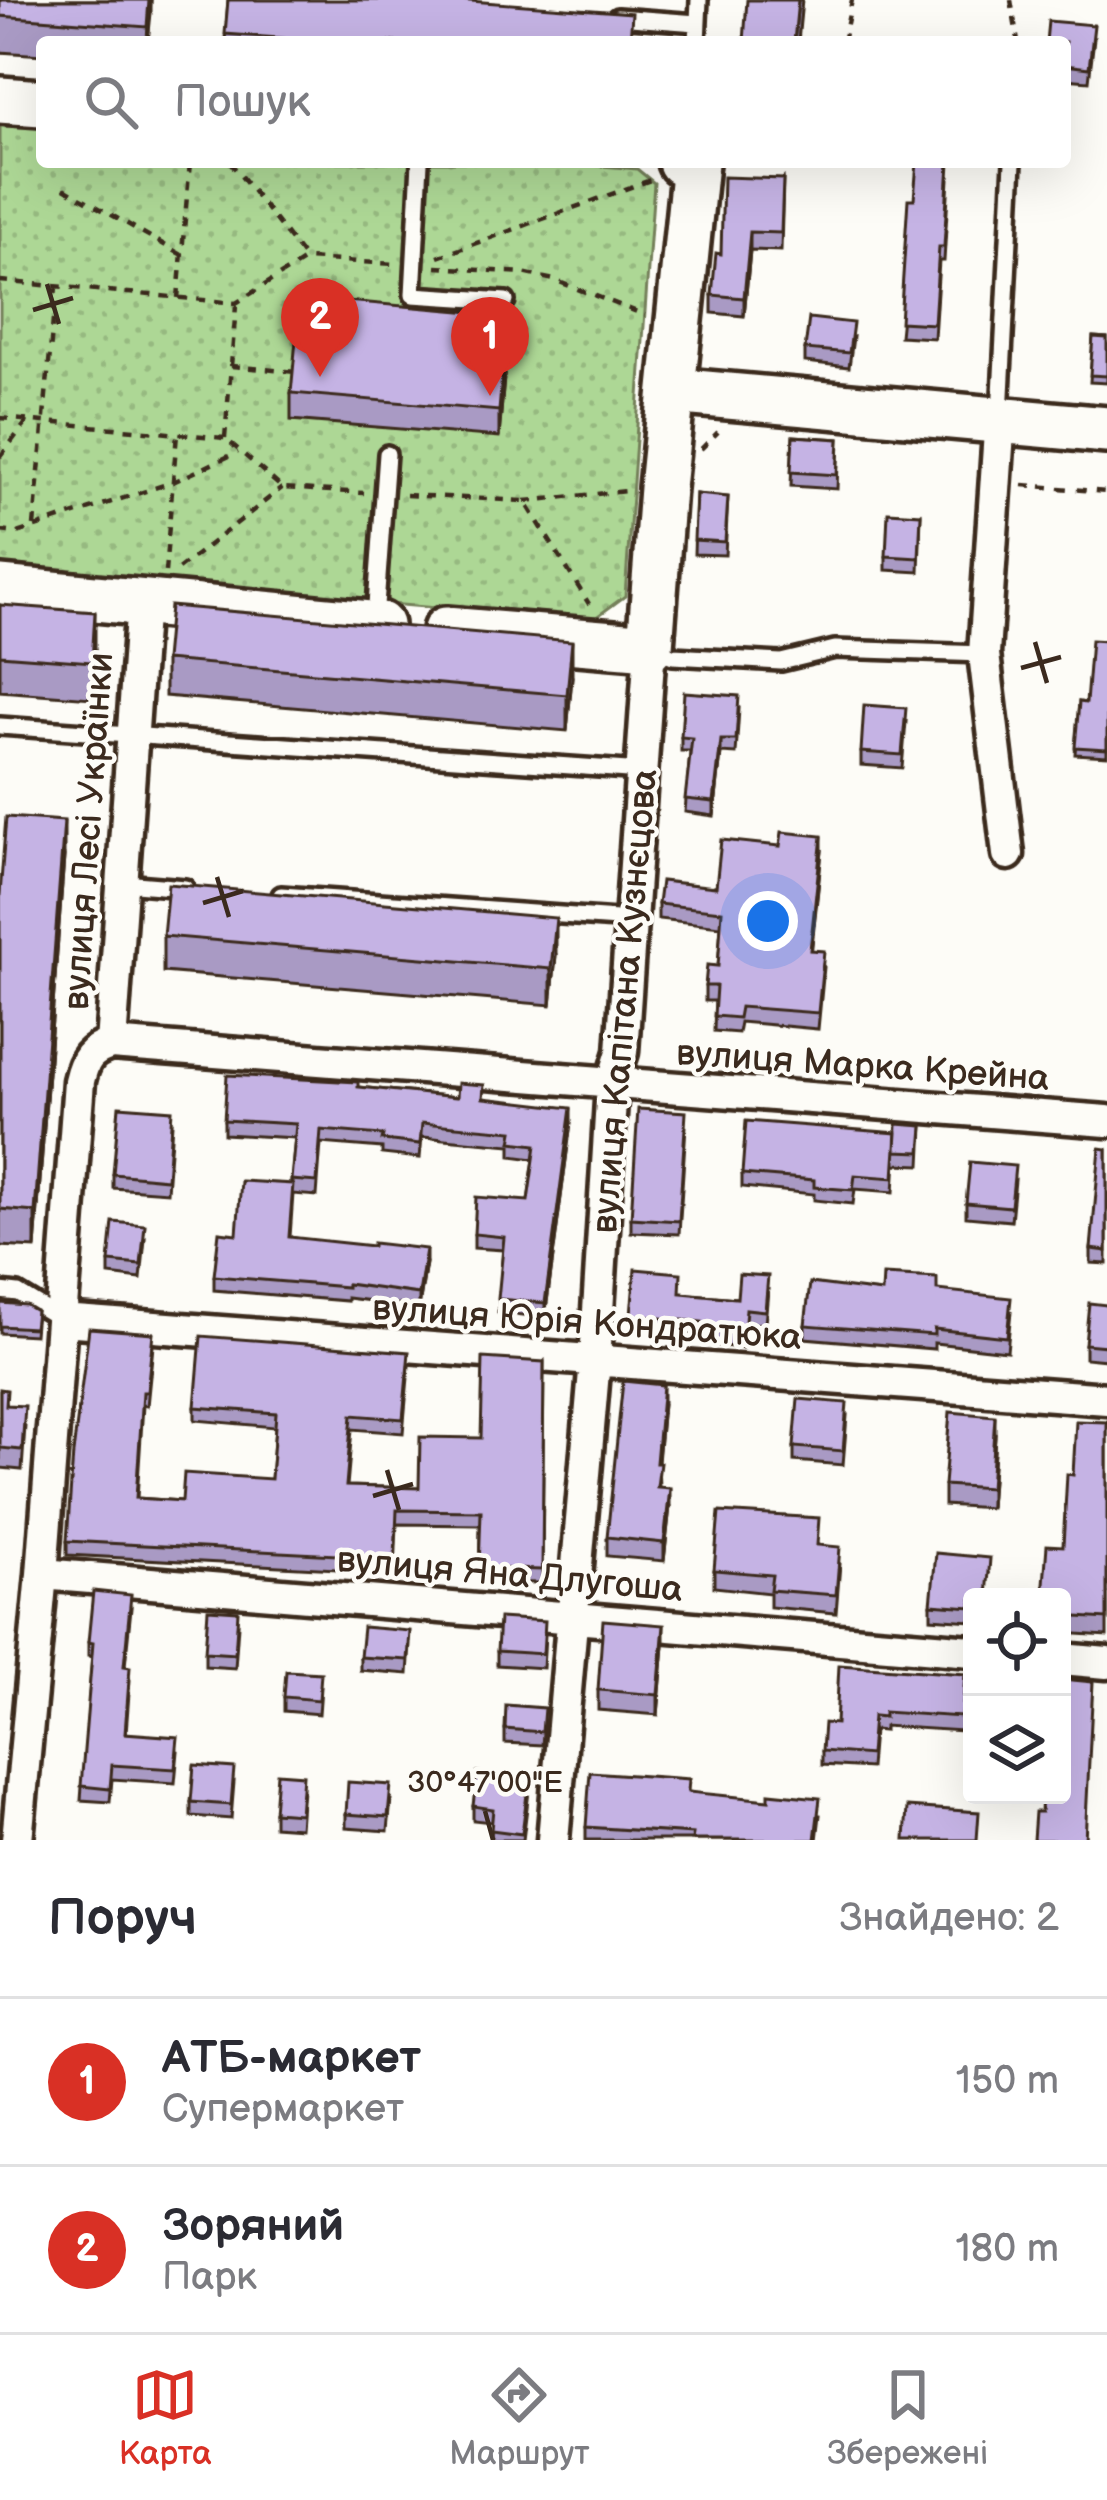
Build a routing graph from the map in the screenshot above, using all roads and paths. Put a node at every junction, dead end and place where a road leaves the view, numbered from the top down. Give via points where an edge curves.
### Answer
1 (699, 0) edge
2 (852, 0) edge
3 (1011, 0) edge
4 (602, 16) edge
5 (698, 23) junction
6 (697, 36) edge
7 (844, 36) edge
8 (1017, 36) edge
9 (0, 100) edge
10 (36, 103) edge
11 (189, 168) edge
12 (235, 168) edge
13 (420, 168) edge
14 (681, 168) edge
15 (694, 168) edge
16 (1012, 168) edge
17 (64, 188) dead end
18 (182, 255) junction
19 (305, 259) dead end
20 (415, 266) junction
21 (0, 281) edge
22 (56, 286) junction
23 (178, 298) junction
24 (506, 301) dead end
25 (231, 366) junction
26 (296, 372) edge
27 (672, 391) junction
28 (0, 418) edge
29 (1000, 418) junction
30 (28, 420) junction
31 (44, 422) junction
32 (1107, 430) edge
33 (719, 431) dead end
34 (177, 434) junction
35 (225, 438) junction
36 (240, 451) junction
37 (387, 454) dead end
38 (0, 458) edge
39 (677, 473) junction
40 (173, 482) junction
41 (996, 483) junction
42 (282, 488) junction
43 (1107, 492) edge
44 (385, 494) junction
45 (525, 501) junction
46 (34, 527) junction
47 (0, 531) edge
48 (0, 590) edge
49 (142, 601) junction
50 (598, 618) dead end
51 (375, 624) junction
52 (650, 647) junction
53 (984, 654) junction
54 (0, 726) edge
55 (133, 735) junction
56 (642, 771) junction
57 (1008, 854) dead end
58 (123, 883) junction
59 (192, 888) edge
60 (261, 893) edge
61 (632, 920) junction
62 (111, 1044) junction
63 (612, 1084) junction
64 (1107, 1121) edge
65 (0, 1292) edge
66 (62, 1320) junction
67 (595, 1360) junction
68 (1107, 1399) edge
69 (42, 1574) junction
70 (572, 1618) junction
71 (963, 1650) edge
72 (1071, 1660) edge
73 (1107, 1663) edge
74 (17, 1840) edge
75 (553, 1840) edge

1 - 5 lane
2 - 7 path
3 - 8 path
4 - 5 lane
5 - 6 lane
9 - 10 street
11 - 18 path
12 - 19 path
13 - 20 lane
14 - 20 path
15 - 27 street, вулиця Капітана Кузнєцова
16 - 29 lane
17 - 18 path
18 - 23 path
20 - 24 lane via 413,296
21 - 22 path
22 - 23 path
22 - 31 path
23 - 25 path via 236,303
25 - 26 path
25 - 35 path
27 - 29 street
27 - 39 street, вулиця Капітана Кузнєцова
28 - 30 path
29 - 32 street
29 - 41 street
30 - 31 path
30 - 38 path
31 - 34 path
31 - 46 path
33 - 39 path
34 - 35 path
34 - 40 path
35 - 36 path
36 - 40 path
36 - 42 path
37 - 44 lane
39 - 45 path
39 - 52 street, вулиця Капітана Кузнєцова
40 - 42 path via 164,580
40 - 46 path
41 - 43 path
41 - 53 street
42 - 44 path
44 - 45 path
44 - 51 lane
45 - 50 path
46 - 47 path
48 - 49 street
49 - 51 street
49 - 55 street, вулиця Лесі Українки
51 - 52 street
52 - 53 lane via 673,656 781,662 835,649
52 - 56 street, вулиця Капітана Кузнєцова
53 - 57 street
54 - 55 lane
55 - 56 lane
55 - 58 street, вулиця Лесі Українки
56 - 61 street, вулиця Капітана Кузнєцова
58 - 59 lane
58 - 62 street, вулиця Лесі Українки
60 - 61 lane
61 - 63 street, вулиця Капітана Кузнєцова via 622,1052
62 - 63 street, вулиця Марка Крейна
62 - 66 street, вулиця Лесі Українки via 83,1061 79,1081
63 - 64 street, вулиця Марка Крейна
63 - 67 street, вулиця Капітана Кузнєцова
65 - 66 lane via 18,1293
66 - 67 street, вулиця Юрія Кондратюка
66 - 69 street, вулиця Лесі Українки
67 - 68 street, вулиця Юрія Кондратюка
67 - 70 street, вулиця Капітана Кузнєцова
69 - 70 street, вулиця Яна Длугоша
69 - 74 street, вулиця Лесі Українки
70 - 71 street, вулиця Яна Длугоша
70 - 75 street, вулиця Капітана Кузнєцова
72 - 73 street

